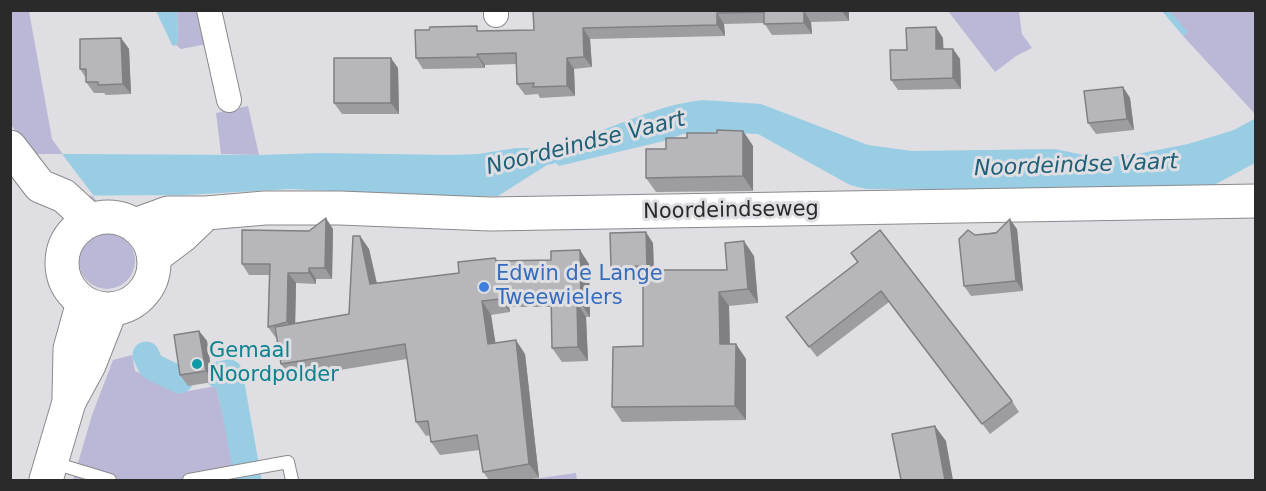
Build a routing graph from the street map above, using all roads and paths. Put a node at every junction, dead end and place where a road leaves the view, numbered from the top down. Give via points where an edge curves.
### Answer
1 (209, 10) edge
2 (229, 100) dead end
3 (13, 151) edge
4 (1256, 201) edge
5 (207, 213) junction
6 (135, 225) junction
7 (80, 228) junction
8 (154, 257) junction
9 (97, 306) junction
10 (48, 471) edge
11 (110, 480) edge
12 (189, 480) edge
13 (292, 480) edge

1 - 2 street
3 - 7 street
4 - 5 street, Noordeindseweg via 490,214 266,208
5 - 6 street, Noordeindseweg via 168,213
5 - 8 street
6 - 7 street via 117,217 103,217
6 - 8 street via 148,239
7 - 9 street via 62,254 62,273 70,289
8 - 9 street via 150,282 141,295 127,305
9 - 10 street via 89,365 69,402
10 - 11 lane
12 - 13 lane via 288,462

